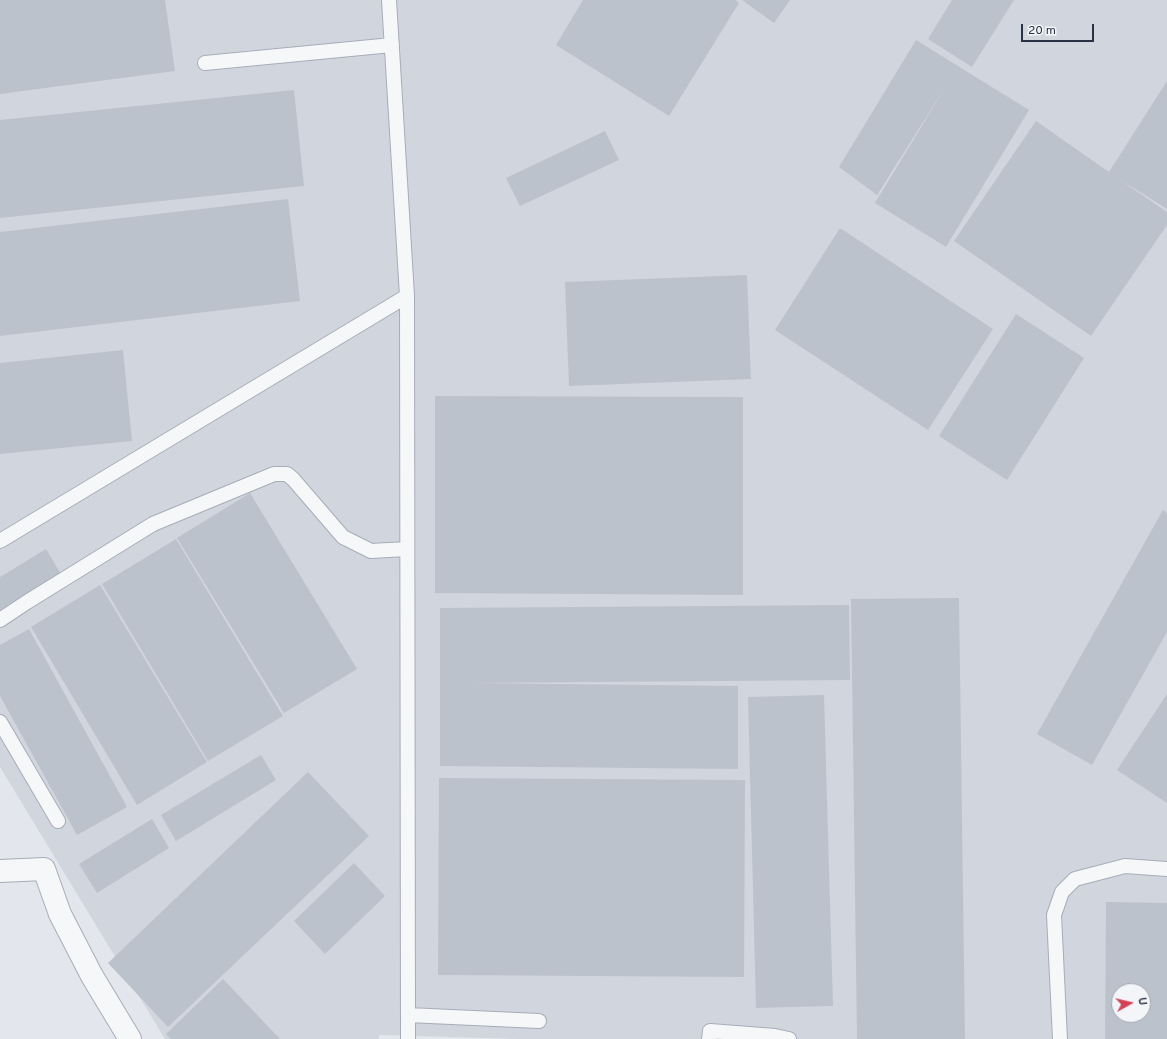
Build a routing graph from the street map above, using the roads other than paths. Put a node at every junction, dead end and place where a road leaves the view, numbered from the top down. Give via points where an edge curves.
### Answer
1 (389, 0) edge
2 (392, 45) junction
3 (205, 63) dead end
4 (407, 296) junction
5 (0, 541) edge
6 (407, 549) junction
7 (0, 620) edge
8 (0, 722) edge
9 (58, 821) dead end
10 (1167, 869) edge
11 (0, 871) edge
12 (408, 1015) junction
13 (538, 1021) dead end
14 (130, 1039) edge
15 (408, 1039) edge
16 (709, 1039) edge
17 (789, 1039) edge
18 (1060, 1039) edge

1 - 2 lane
2 - 3 lane
2 - 4 lane
4 - 5 lane
4 - 6 lane
6 - 7 lane via 371,551 343,537 293,479 287,474 274,474 153,524
6 - 12 lane
8 - 9 lane
10 - 18 lane via 1125,866 1075,879 1062,892 1054,915
11 - 14 street via 44,869 60,914 92,976
12 - 13 lane
12 - 15 lane
16 - 17 lane via 710,1031

